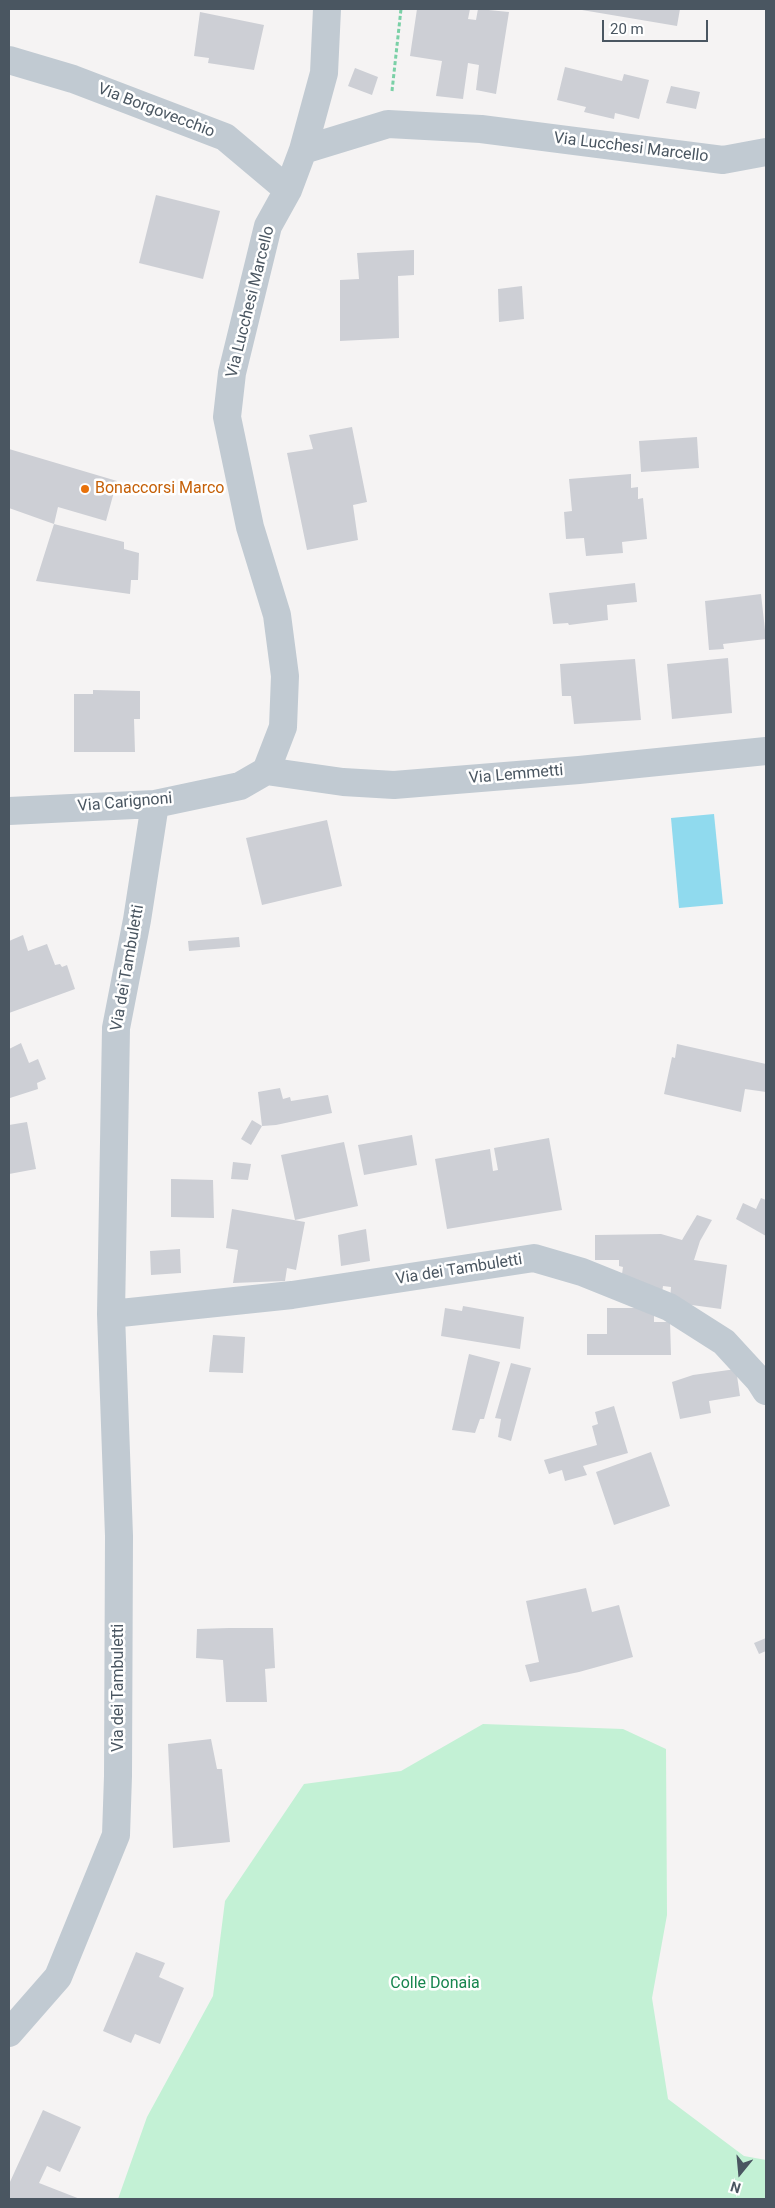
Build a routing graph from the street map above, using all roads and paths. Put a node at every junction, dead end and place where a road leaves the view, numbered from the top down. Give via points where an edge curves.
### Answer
1 (327, 9) edge
2 (401, 9) edge
3 (9, 60) edge
4 (388, 124) junction
5 (303, 150) junction
6 (766, 152) edge
7 (288, 190) junction
8 (766, 751) edge
9 (266, 771) junction
10 (155, 804) junction
11 (9, 810) edge
12 (111, 1314) junction
13 (766, 1391) edge
14 (9, 2033) edge

1 - 5 street via 324,72
2 - 4 path
3 - 7 street, Via Borgovecchio via 73,79 225,138
4 - 5 street, Via Lucchesi Marcello
4 - 6 street, Via Lucchesi Marcello via 481,129 723,160
5 - 7 street, Via Lucchesi Marcello
7 - 9 street, Via Lucchesi Marcello via 268,226 232,373 227,417 250,528 278,615 285,676 283,728
8 - 9 street, Via Lemmetti via 394,785 343,782
9 - 10 street, Via Carignoni via 240,786
10 - 11 street, Via Carignoni
10 - 12 street, Via dei Tambuletti via 116,1028
12 - 13 street, Via dei Tambuletti via 292,1295 534,1258 582,1272 669,1307 724,1342
12 - 14 street, Via dei Tambuletti via 119,1536 116,1834 58,1977

